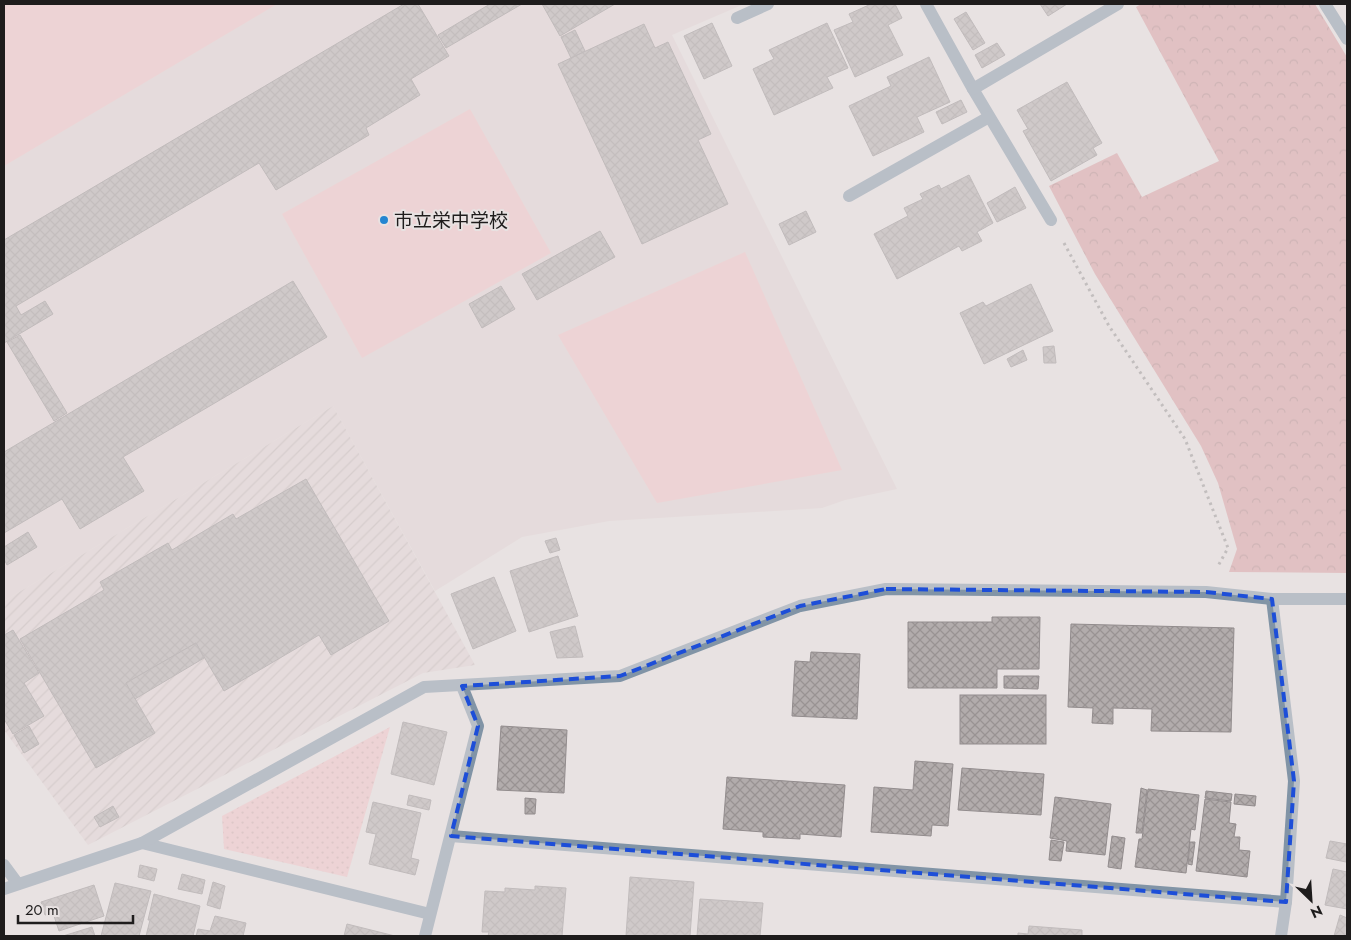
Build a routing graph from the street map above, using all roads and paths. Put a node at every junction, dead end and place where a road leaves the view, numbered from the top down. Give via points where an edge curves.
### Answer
1 (768, 4) edge
2 (926, 4) edge
3 (1118, 4) edge
4 (1326, 4) edge
5 (736, 18) dead end
6 (1347, 40) edge
7 (973, 89) junction
8 (989, 117) junction
9 (849, 196) dead end
10 (1051, 220) joint
11 (1206, 592) junction
12 (1272, 599) junction
13 (1347, 599) edge
14 (462, 686) junction
15 (451, 836) junction
16 (142, 843) junction
17 (4, 865) edge
18 (18, 884) junction
19 (4, 889) edge
20 (1286, 902) junction
21 (430, 914) junction
22 (425, 936) edge
23 (1281, 936) edge

1 - 5 street
2 - 7 street
3 - 7 street
4 - 6 street
7 - 8 street
8 - 9 street
8 - 10 street
10 - 11 path via 1110,326 1185,439 1228,548
11 - 12 street
11 - 14 street via 886,590 800,606 620,676
12 - 13 street
12 - 20 street via 1294,781
14 - 15 street via 478,726
14 - 16 street via 424,687
15 - 20 street
15 - 21 street
16 - 18 street
16 - 21 street
17 - 18 street
18 - 19 street
20 - 23 street
21 - 22 street

